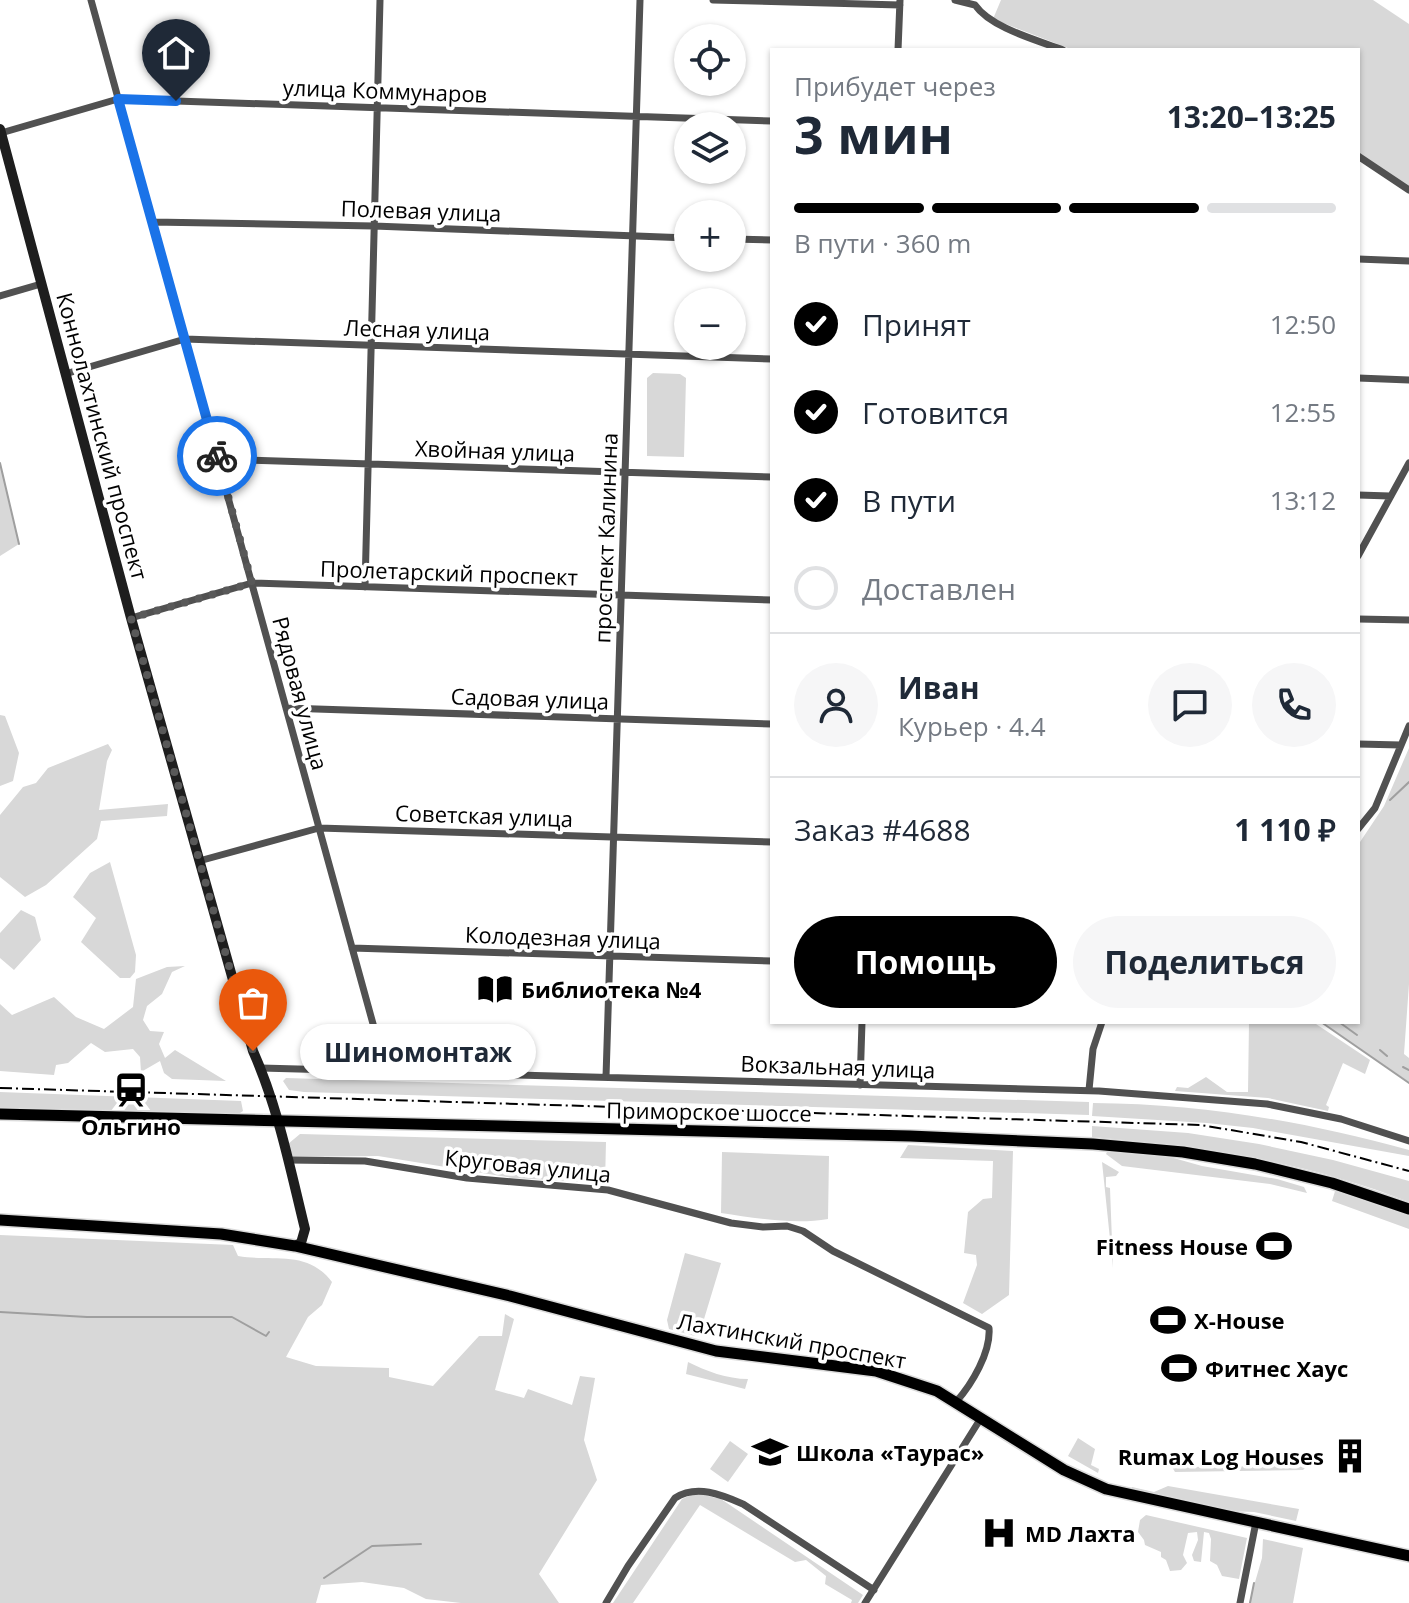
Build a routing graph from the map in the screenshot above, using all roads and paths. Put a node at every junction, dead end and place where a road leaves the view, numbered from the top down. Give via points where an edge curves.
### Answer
1 (91, 0) edge
2 (380, 0) edge
3 (640, 0) edge
4 (713, 0) edge
5 (955, 0) edge
6 (900, 3) edge
7 (898, 48) edge
8 (1058, 48) edge
9 (118, 99) junction
10 (378, 108) junction
11 (637, 116) junction
12 (770, 121) edge
13 (1, 131) edge
14 (1360, 157) edge
15 (1409, 190) edge
16 (152, 222) junction
17 (374, 226) junction
18 (633, 236) junction
19 (674, 237) edge
20 (746, 239) edge
21 (770, 240) edge
22 (1360, 259) edge
23 (1409, 261) edge
24 (41, 284) junction
25 (0, 296) edge
26 (185, 339) junction
27 (371, 345) junction
28 (629, 354) junction
29 (770, 359) edge
30 (65, 374) junction
31 (1360, 378) edge
32 (1409, 380) edge
33 (217, 459) junction
34 (1409, 463) edge
35 (368, 464) junction
36 (625, 472) junction
37 (770, 477) edge
38 (1360, 495) edge
39 (1390, 496) junction
40 (1360, 552) edge
41 (252, 583) junction
42 (365, 587) junction
43 (621, 595) junction
44 (770, 600) edge
45 (131, 618) junction
46 (1360, 619) edge
47 (1409, 620) edge
48 (286, 708) junction
49 (617, 719) junction
50 (770, 724) edge
51 (1409, 726) edge
52 (1360, 744) edge
53 (1401, 745) junction
54 (1360, 827) edge
55 (319, 828) junction
56 (614, 837) junction
57 (770, 842) edge
58 (199, 861) junction
59 (352, 948) junction
60 (610, 956) junction
61 (770, 961) edge
62 (862, 1024) edge
63 (1101, 1024) edge
64 (261, 1068) junction
65 (386, 1071) junction
66 (606, 1077) junction
67 (860, 1085) junction
68 (1089, 1090) junction
69 (0, 1114) edge
70 (278, 1120) junction
71 (1409, 1141) edge
72 (288, 1160) junction
73 (1409, 1209) edge
74 (0, 1220) edge
75 (295, 1246) junction
76 (956, 1402) junction
77 (981, 1418) junction
78 (1256, 1522) junction
79 (1409, 1556) edge
80 (874, 1590) junction
81 (606, 1603) edge
82 (865, 1603) edge
83 (1240, 1603) edge

1 - 9 street, Рядовая улица
2 - 10 street
3 - 11 street, проспект Калинина
4 - 6 street
5 - 8 street
6 - 7 street
9 - 10 street, улица Коммунаров
9 - 13 street, улица Коммунаров
9 - 16 street, Рядовая улица
10 - 11 street, улица Коммунаров
10 - 17 street
11 - 12 street, улица Коммунаров
11 - 18 street, проспект Калинина
13 - 24 main road, Коннолахтинский проспект
14 - 15 street
16 - 17 street, Полевая улица
16 - 26 street, Рядовая улица
17 - 18 street, Полевая улица
17 - 27 street
18 - 19 street, Полевая улица
18 - 28 street, проспект Калинина
20 - 21 street
22 - 23 street
24 - 25 street
24 - 30 main road, Коннолахтинский проспект
26 - 27 street, Лесная улица
26 - 30 street, Лесная улица
26 - 33 street, Рядовая улица
27 - 28 street, Лесная улица
27 - 35 street
28 - 29 street, Лесная улица
28 - 36 street, проспект Калинина
30 - 45 main road, Коннолахтинский проспект
31 - 32 street
33 - 35 street, Хвойная улица
33 - 41 street, Рядовая улица
34 - 39 street
35 - 36 street, Хвойная улица
35 - 42 street
36 - 37 street, Хвойная улица
36 - 43 street, проспект Калинина
38 - 39 street
39 - 40 street
41 - 42 street, Пролетарский проспект
41 - 45 street, Пролетарский проспект
41 - 48 street, Рядовая улица
42 - 43 street, Пролетарский проспект
43 - 44 street, Пролетарский проспект
43 - 49 street, проспект Калинина
45 - 58 main road, Коннолахтинский проспект
46 - 47 street
48 - 49 street, Садовая улица
48 - 55 street, Рядовая улица
49 - 50 street, Садовая улица
49 - 56 street, проспект Калинина
51 - 53 street
52 - 53 street
53 - 54 street via 1375,808
55 - 56 street, Советская улица
55 - 58 street, Советская улица
55 - 59 street, Рядовая улица
56 - 57 street, Советская улица
56 - 60 street, проспект Калинина
58 - 64 main road, Коннолахтинский проспект
59 - 60 street, Колодезная улица
59 - 65 street, Рядовая улица
60 - 61 street, Колодезная улица
60 - 66 street, проспект Калинина
62 - 67 street
63 - 68 street
64 - 65 street, Вокзальная улица
64 - 70 main road, Коннолахтинский проспект
65 - 66 street, Вокзальная улица
66 - 67 street, Вокзальная улица
67 - 68 street, Вокзальная улица
68 - 71 street, Вокзальная улица via 1267,1104 1341,1119
69 - 70 main road, Приморское шоссе
70 - 72 main road, Коннолахтинский проспект
70 - 73 main road, Приморское шоссе via 1093,1144 1255,1164
72 - 75 main road, Коннолахтинский проспект via 305,1229
72 - 76 street, Круговая улица via 365,1161 467,1178 608,1190 731,1223 803,1231 989,1328 972,1380
74 - 75 main road, Лахтинский проспект via 221,1234
75 - 76 main road, Лахтинский проспект via 716,1351 876,1371 924,1385
76 - 77 main road, Лахтинский проспект
77 - 78 main road, Лахтинский проспект via 1064,1470 1106,1489
77 - 80 street
78 - 79 main road, Лахтинский проспект
78 - 83 street
80 - 81 street via 743,1504 698,1491 675,1498
80 - 82 street

